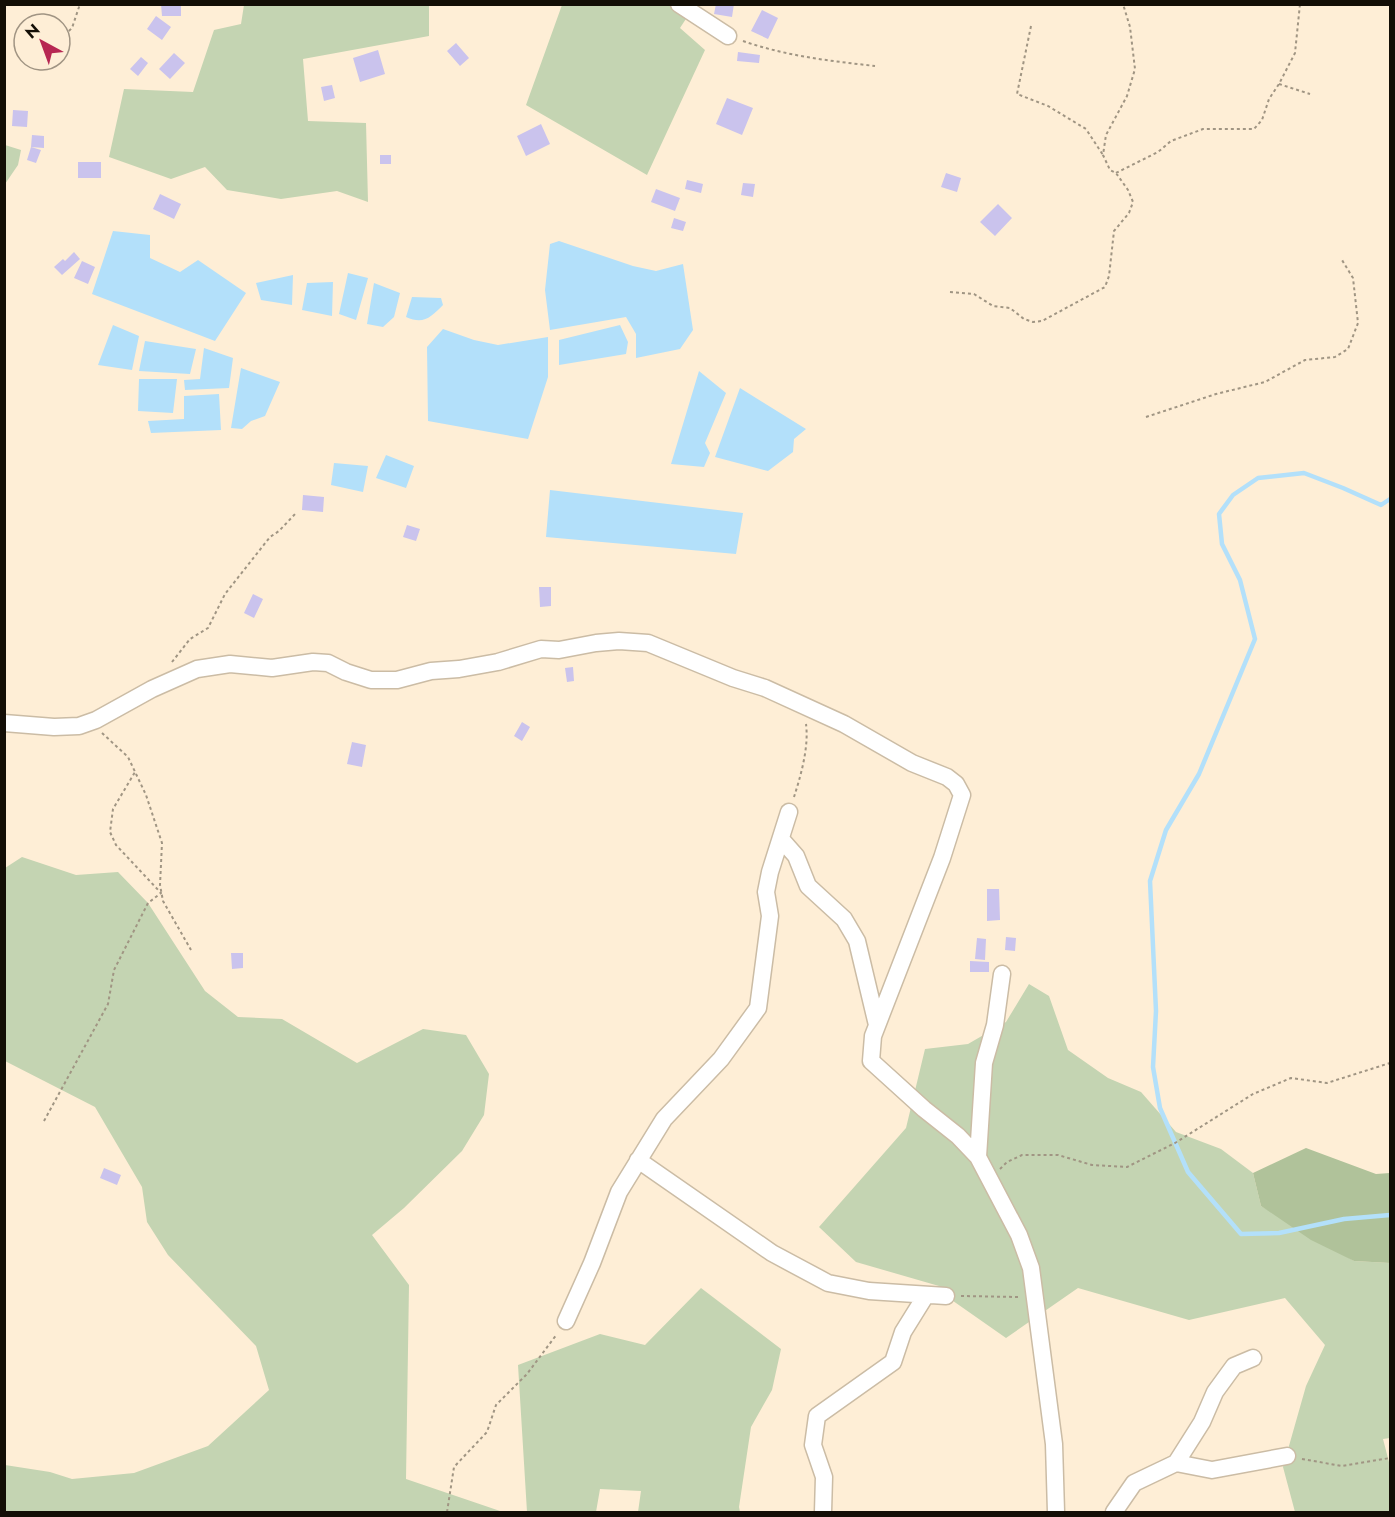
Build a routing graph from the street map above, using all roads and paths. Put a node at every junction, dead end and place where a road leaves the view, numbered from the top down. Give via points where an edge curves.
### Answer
1 (80, 4) edge
2 (679, 4) edge
3 (1123, 4) edge
4 (1300, 4) edge
5 (1031, 26) dead end
6 (72, 28) edge
7 (728, 36) joint
8 (875, 66) dead end
9 (1279, 84) junction
10 (1310, 94) dead end
11 (1104, 155) junction
12 (1116, 173) junction
13 (1342, 260) dead end
14 (950, 292) dead end
15 (1146, 417) dead end
16 (296, 513) dead end
17 (171, 664) dead end
18 (804, 706) junction
19 (90, 722) junction
20 (4, 723) edge
21 (135, 772) junction
22 (789, 812) joint
23 (781, 839) junction
24 (162, 893) junction
25 (191, 950) dead end
26 (1002, 974) dead end
27 (877, 1025) junction
28 (1390, 1062) edge
29 (45, 1121) dead end
30 (978, 1157) junction
31 (638, 1160) junction
32 (990, 1178) junction
33 (926, 1295) junction
34 (946, 1296) joint
35 (1034, 1297) junction
36 (566, 1321) joint
37 (1253, 1358) dead end
38 (1287, 1456) joint
39 (1390, 1459) edge
40 (1176, 1463) junction
41 (447, 1512) edge
42 (823, 1512) edge
43 (1056, 1512) edge
44 (1114, 1512) edge

1 - 6 path
2 - 7 street
3 - 11 path via 1135,69 1127,96 1106,135
4 - 9 path via 1295,52
5 - 11 path via 1017,94 1048,106 1086,129
7 - 8 path via 805,58
9 - 10 path
9 - 12 path via 1254,129 1203,129 1171,141
11 - 12 path via 1110,170
12 - 14 path via 1133,202 1114,231 1105,287 1042,321 1033,322 974,294
13 - 15 path via 1353,278 1358,323 1348,349 1335,357 1305,360 1265,382
16 - 17 path via 270,537 225,594 207,628 190,639
18 - 19 street via 648,643 619,641 541,649 498,662 397,680 371,680 328,663 313,662 272,668 230,664 197,669
18 - 22 path via 807,733
18 - 27 street via 912,763 947,777 962,795 942,858
19 - 20 street via 54,727
19 - 21 path via 128,757
21 - 24 path via 162,843
21 - 24 path via 113,809 110,832 116,845
22 - 23 street
23 - 27 street via 796,856 808,886 844,919 857,941
23 - 31 street via 766,892 770,916 758,1008 721,1059 664,1119
24 - 25 path
24 - 29 path via 143,912 114,970 108,1004
26 - 30 street via 995,1025 984,1063
27 - 30 street via 871,1061
28 - 32 path via 1327,1083 1291,1078 1253,1094 1175,1143 1127,1167 1092,1165 1059,1155 1022,1155 1007,1162
30 - 32 street
31 - 33 street via 772,1253 828,1283
31 - 36 street via 618,1192
32 - 35 street via 1019,1235 1031,1268
33 - 34 street
33 - 42 street via 903,1332 893,1362 817,1416 813,1445 824,1477
34 - 35 path
35 - 43 street via 1054,1444
36 - 41 path via 527,1374 496,1405 487,1432 454,1467
37 - 40 street via 1234,1366
38 - 39 path via 1342,1467
38 - 40 street via 1212,1470
40 - 44 street via 1134,1483

